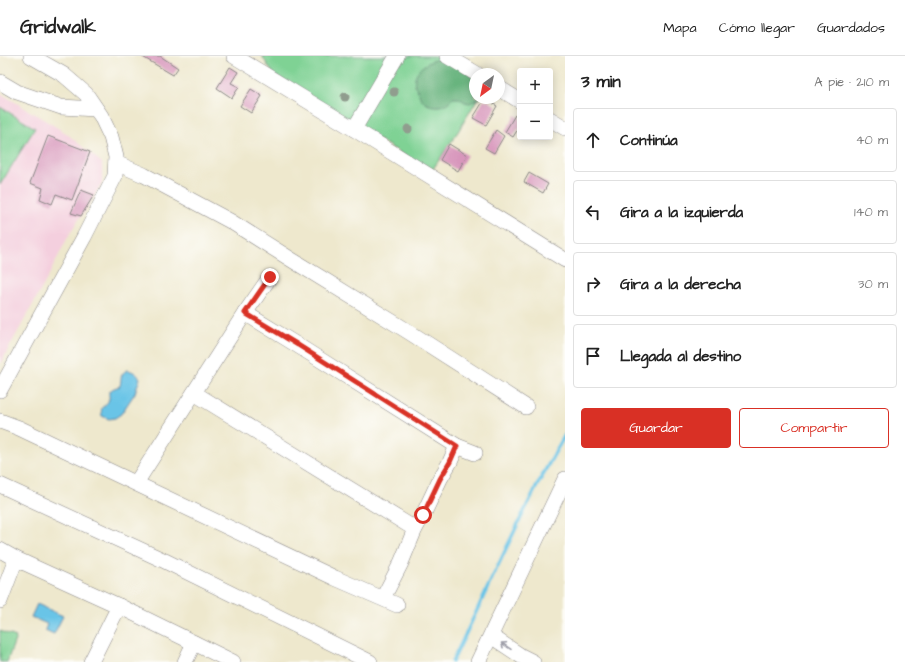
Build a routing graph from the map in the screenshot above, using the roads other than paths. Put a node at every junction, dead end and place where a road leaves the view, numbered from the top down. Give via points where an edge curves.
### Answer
1 (31, 56) edge
2 (234, 56) edge
3 (397, 56) edge
4 (447, 56) edge
5 (469, 69) edge
6 (0, 82) edge
7 (505, 92) edge
8 (517, 99) edge
9 (96, 109) junction
10 (553, 121) edge
11 (565, 128) edge
12 (354, 129) junction
13 (116, 163) junction
14 (565, 260) edge
15 (270, 277) dead end
16 (245, 313) junction
17 (0, 390) edge
18 (194, 394) junction
19 (526, 407) dead end
20 (0, 421) edge
21 (457, 446) junction
22 (475, 453) dead end
23 (565, 479) edge
24 (136, 483) junction
25 (0, 485) edge
26 (415, 529) junction
27 (0, 550) edge
28 (16, 559) junction
29 (383, 598) junction
30 (0, 601) edge
31 (397, 605) dead end
32 (119, 606) junction
33 (492, 636) junction
34 (194, 643) junction
35 (482, 661) edge
36 (91, 662) edge
37 (185, 662) edge
38 (232, 662) edge
39 (370, 662) edge
40 (533, 662) edge

1 - 9 street via 64,75 86,94
2 - 12 street
3 - 12 street
4 - 5 street
6 - 9 street via 17,92 61,107
7 - 8 street
9 - 13 street via 111,137
10 - 11 street
12 - 14 street
13 - 17 street via 115,176 84,237
13 - 19 street via 144,175 230,221
15 - 16 street
16 - 18 street
16 - 21 street
18 - 24 street
18 - 26 street
20 - 24 street
21 - 22 street
21 - 26 street
23 - 33 street
24 - 29 street via 335,578
25 - 39 street via 165,561
26 - 29 street
27 - 28 street
28 - 30 street
28 - 32 street
29 - 31 street
32 - 34 street
32 - 36 street
33 - 35 street
40 -> 33 street
34 - 37 street
34 - 38 street

